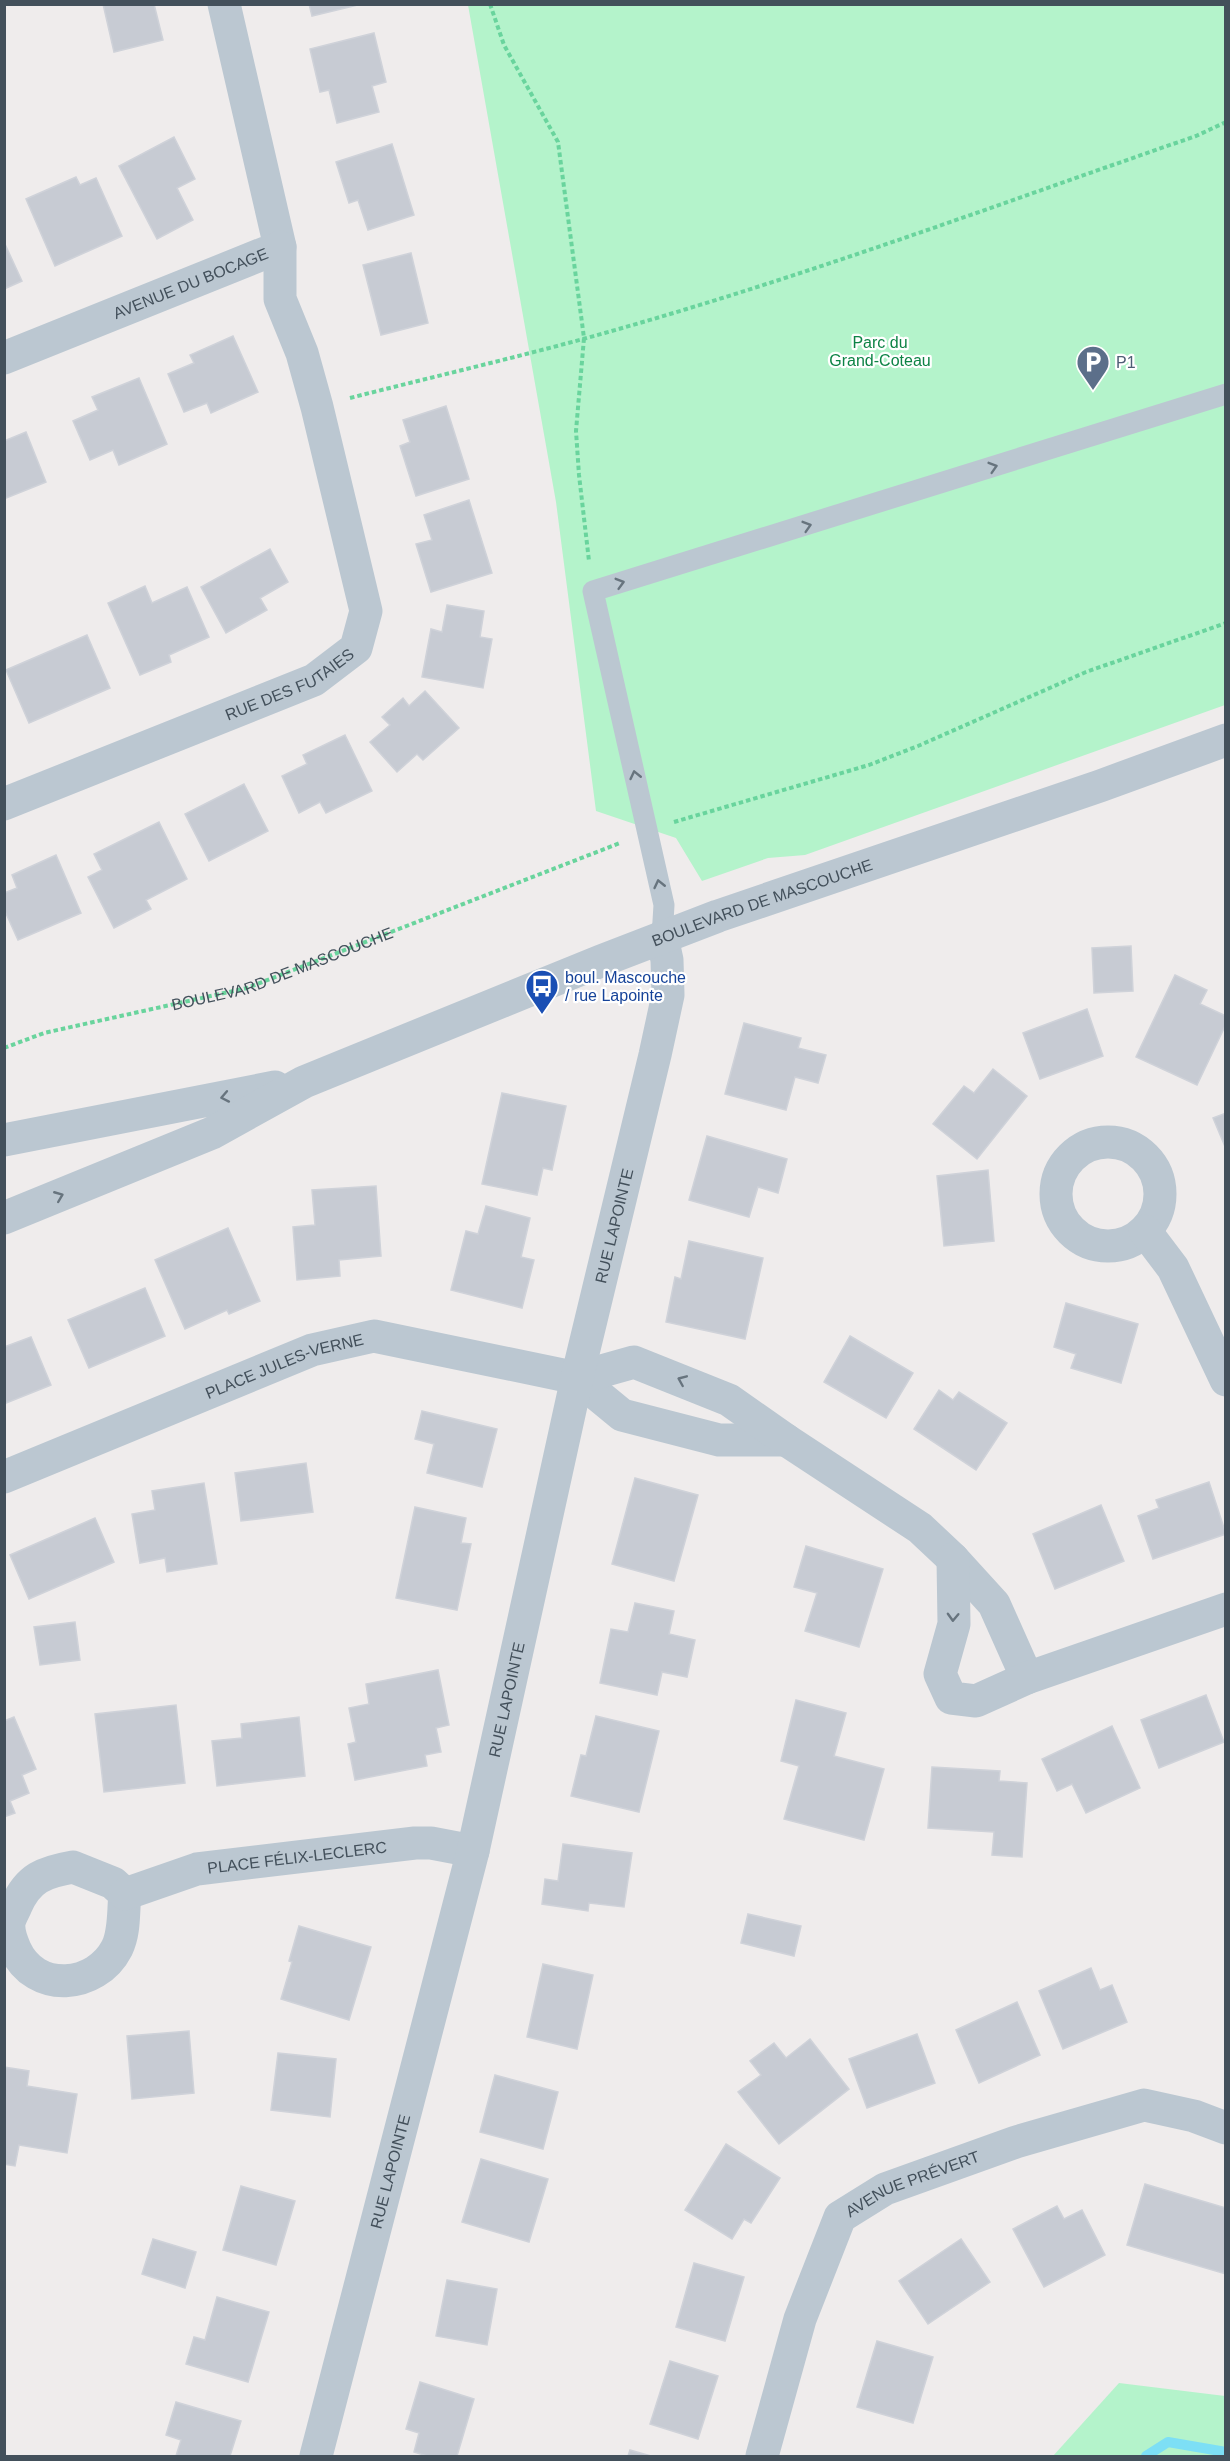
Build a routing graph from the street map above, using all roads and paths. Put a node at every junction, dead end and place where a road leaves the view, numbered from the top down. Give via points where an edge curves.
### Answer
1 (224, 4) edge
2 (490, 4) edge
3 (1226, 122) edge
4 (280, 246) junction
5 (584, 338) junction
6 (4, 358) edge
7 (1226, 394) edge
8 (317, 407) junction
9 (593, 591) junction
10 (1226, 622) edge
11 (1226, 740) edge
12 (4, 804) edge
13 (673, 822) dead end
14 (621, 843) dead end
15 (663, 938) junction
16 (4, 1048) edge
17 (304, 1082) junction
18 (4, 1140) edge
19 (4, 1218) edge
20 (1145, 1231) dead end
21 (577, 1378) junction
22 (1226, 1380) edge
23 (786, 1440) junction
24 (4, 1477) edge
25 (953, 1559) junction
26 (1226, 1609) edge
27 (1027, 1678) junction
28 (473, 1851) junction
29 (125, 1894) dead end
30 (1226, 2128) edge
31 (316, 2457) edge
32 (762, 2457) edge

1 - 4 street, AVENUE DU BOCAGE
2 - 5 path via 504,45 558,142
3 - 5 path via 1196,136 862,252
4 - 6 street, AVENUE DU BOCAGE
4 - 8 street, RUE DES FUTAIES via 280,300 302,353
5 - 8 path
5 - 9 path via 576,431
9 -> 7 lane
8 - 12 street, RUE DES FUTAIES via 366,611 356,648 314,680
15 -> 9 lane via 664,905
10 - 13 path via 1086,672 885,759
11 - 15 street, BOULEVARD DE MASCOUCHE
14 - 16 path, BOULEVARD DE MASCOUCHE via 247,988 44,1033
15 - 17 street, BOULEVARD DE MASCOUCHE
15 - 21 street, RUE LAPOINTE via 668,995 663,1021
17 -> 18 street, BOULEVARD DE MASCOUCHE
19 -> 17 street, BOULEVARD DE MASCOUCHE via 213,1132
20 - 22 street via 1173,1268
21 - 23 street via 622,1415 719,1440
23 -> 21 street via 729,1400 646,1365 634,1362
21 - 24 street, PLACE JULES-VERNE via 374,1336 312,1350
21 - 28 street, RUE LAPOINTE
23 - 25 street via 920,1528
25 - 27 street via 994,1604
25 -> 27 street via 954,1624 940,1674 951,1698 976,1701
26 - 27 street
28 - 29 street, PLACE FÉLIX-LECLERC via 415,1843 220,1866 197,1869
28 - 31 street, RUE LAPOINTE
30 - 32 street, AVENUE PRÉVERT via 1144,2104 1016,2142 885,2189 840,2217 800,2319

